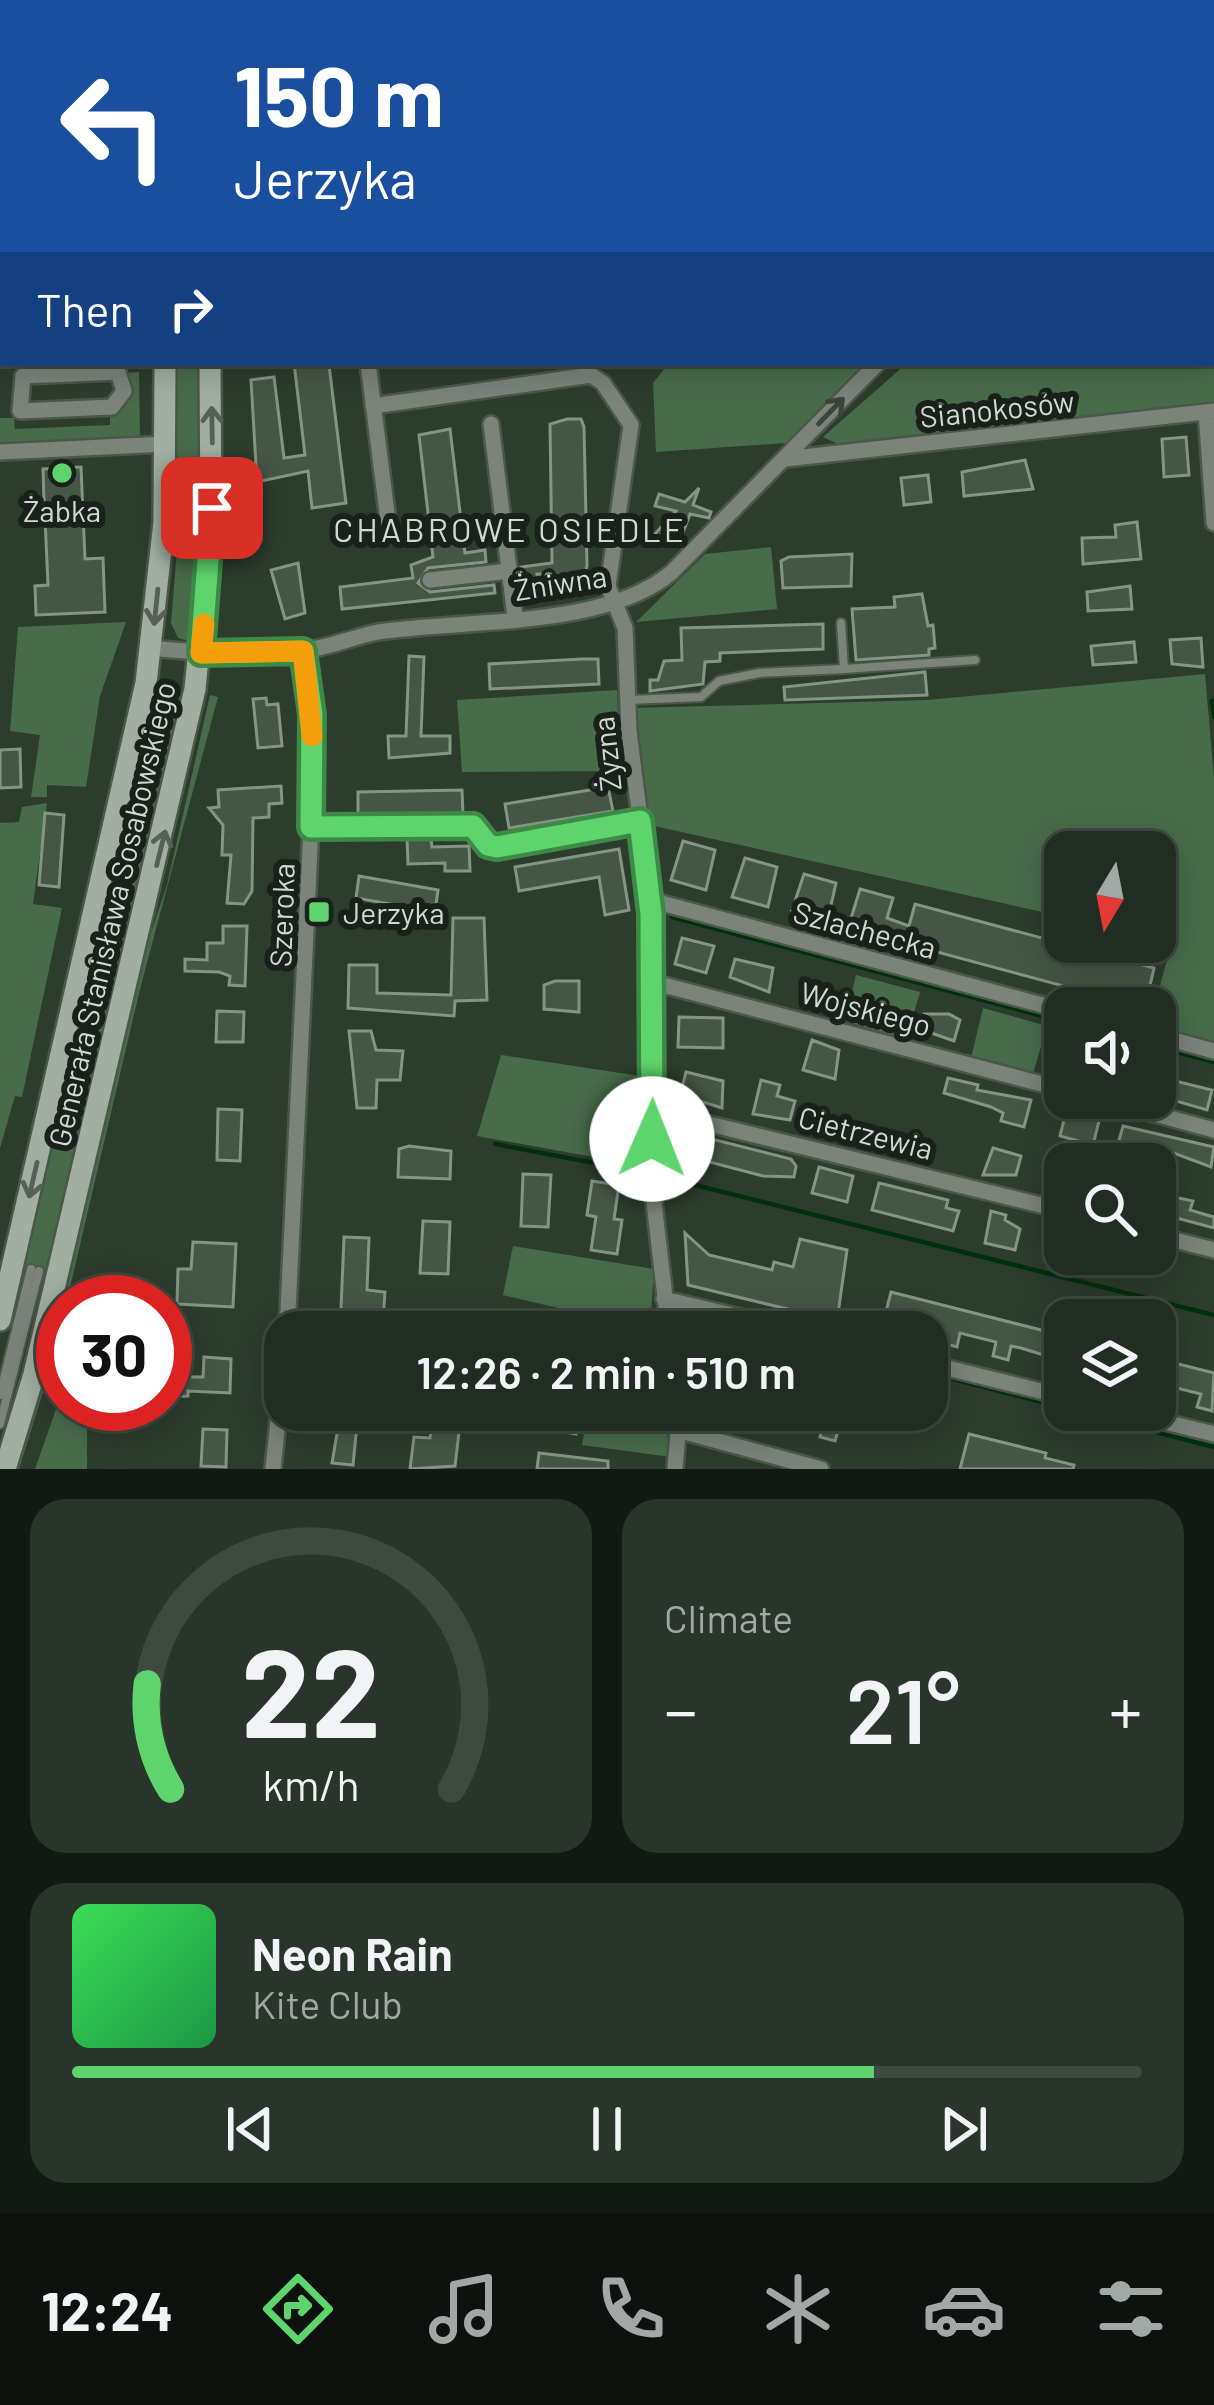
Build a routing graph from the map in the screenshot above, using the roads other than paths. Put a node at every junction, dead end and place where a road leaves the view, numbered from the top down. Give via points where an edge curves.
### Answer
1 (165, 366) edge
2 (211, 366) edge
3 (368, 366) edge
4 (875, 366) edge
5 (117, 368) edge
6 (373, 406) junction
7 (1210, 411) edge
8 (491, 424) dead end
9 (166, 444) junction
10 (0, 452) edge
11 (785, 458) junction
12 (388, 521) dead end
13 (1214, 523) edge
14 (509, 571) junction
15 (430, 580) dead end
16 (615, 602) junction
17 (515, 617) junction
18 (841, 623) dead end
19 (151, 648) junction
20 (303, 651) junction
21 (201, 653) junction
22 (975, 660) dead end
23 (844, 669) junction
24 (627, 700) junction
25 (640, 821) junction
26 (311, 827) junction
27 (650, 900) junction
28 (652, 982) junction
29 (1044, 1005) edge
30 (1176, 1041) edge
31 (1214, 1051) edge
32 (1044, 1085) edge
33 (652, 1110) junction
34 (1173, 1119) edge
35 (1214, 1130) edge
36 (1044, 1206) edge
37 (1176, 1240) edge
38 (1214, 1250) edge
39 (36, 1266) junction
40 (664, 1300) junction
41 (288, 1311) edge
42 (666, 1311) edge
43 (712, 1311) edge
44 (0, 1320) edge
45 (16, 1350) junction
46 (948, 1368) edge
47 (1044, 1392) edge
48 (0, 1395) edge
49 (0, 1424) edge
50 (1176, 1425) edge
51 (277, 1431) edge
52 (681, 1431) joint
53 (1214, 1434) edge
54 (5, 1469) edge
55 (273, 1469) edge
56 (675, 1469) edge
57 (820, 1469) edge

1 - 9 main road, Generała Stanisława Sosabowskiego
21 -> 2 main road, Generała Stanisława Sosabowskiego via 212,529
3 - 6 street
11 -> 4 street, Żniwna
5 - 5 street via 124,394 112,406 20,411 23,376
6 - 12 street
6 - 16 street, Żyzna via 597,378 632,434 608,579
7 - 11 street, Sianokosów
7 - 13 street
8 - 14 street
9 - 10 street
9 -> 19 main road, Generała Stanisława Sosabowskiego
11 - 16 street, Żniwna via 671,573
14 - 15 street
14 - 17 street
16 - 17 street, Żniwna
16 - 24 street, Żyzna via 626,628
17 - 20 street, Żniwna via 377,632
18 - 23 lane
19 - 21 street
19 -> 39 main road, Generała Stanisława Sosabowskiego
20 - 21 street
20 - 26 street, Szeroka via 312,715
39 -> 21 main road, Generała Stanisława Sosabowskiego via 181,765
22 - 23 lane
23 - 24 lane via 746,675 719,681 701,697
24 - 25 street, Żyzna
25 - 26 street via 497,847 473,826
25 - 27 street, Żyzna
26 - 41 street, Szeroka
27 - 28 street, Żyzna
27 - 29 street, Szlachecka
28 - 32 street, Wojskiego
28 - 33 street, Żyzna
30 - 31 street
33 - 36 street, Cietrzewia
33 - 40 street, Żyzna
34 - 35 street
37 - 38 street
39 - 44 main road, Generała Stanisława Sosabowskiego
39 - 45 lane
39 - 45 lane
39 - 45 lane
39 - 54 main road, Generała Stanisława Sosabowskiego
40 - 42 street, Żyzna
40 - 43 street
45 - 48 lane
45 - 49 lane
46 - 47 street
50 - 53 street
51 - 55 street
52 - 56 street
52 - 57 street

